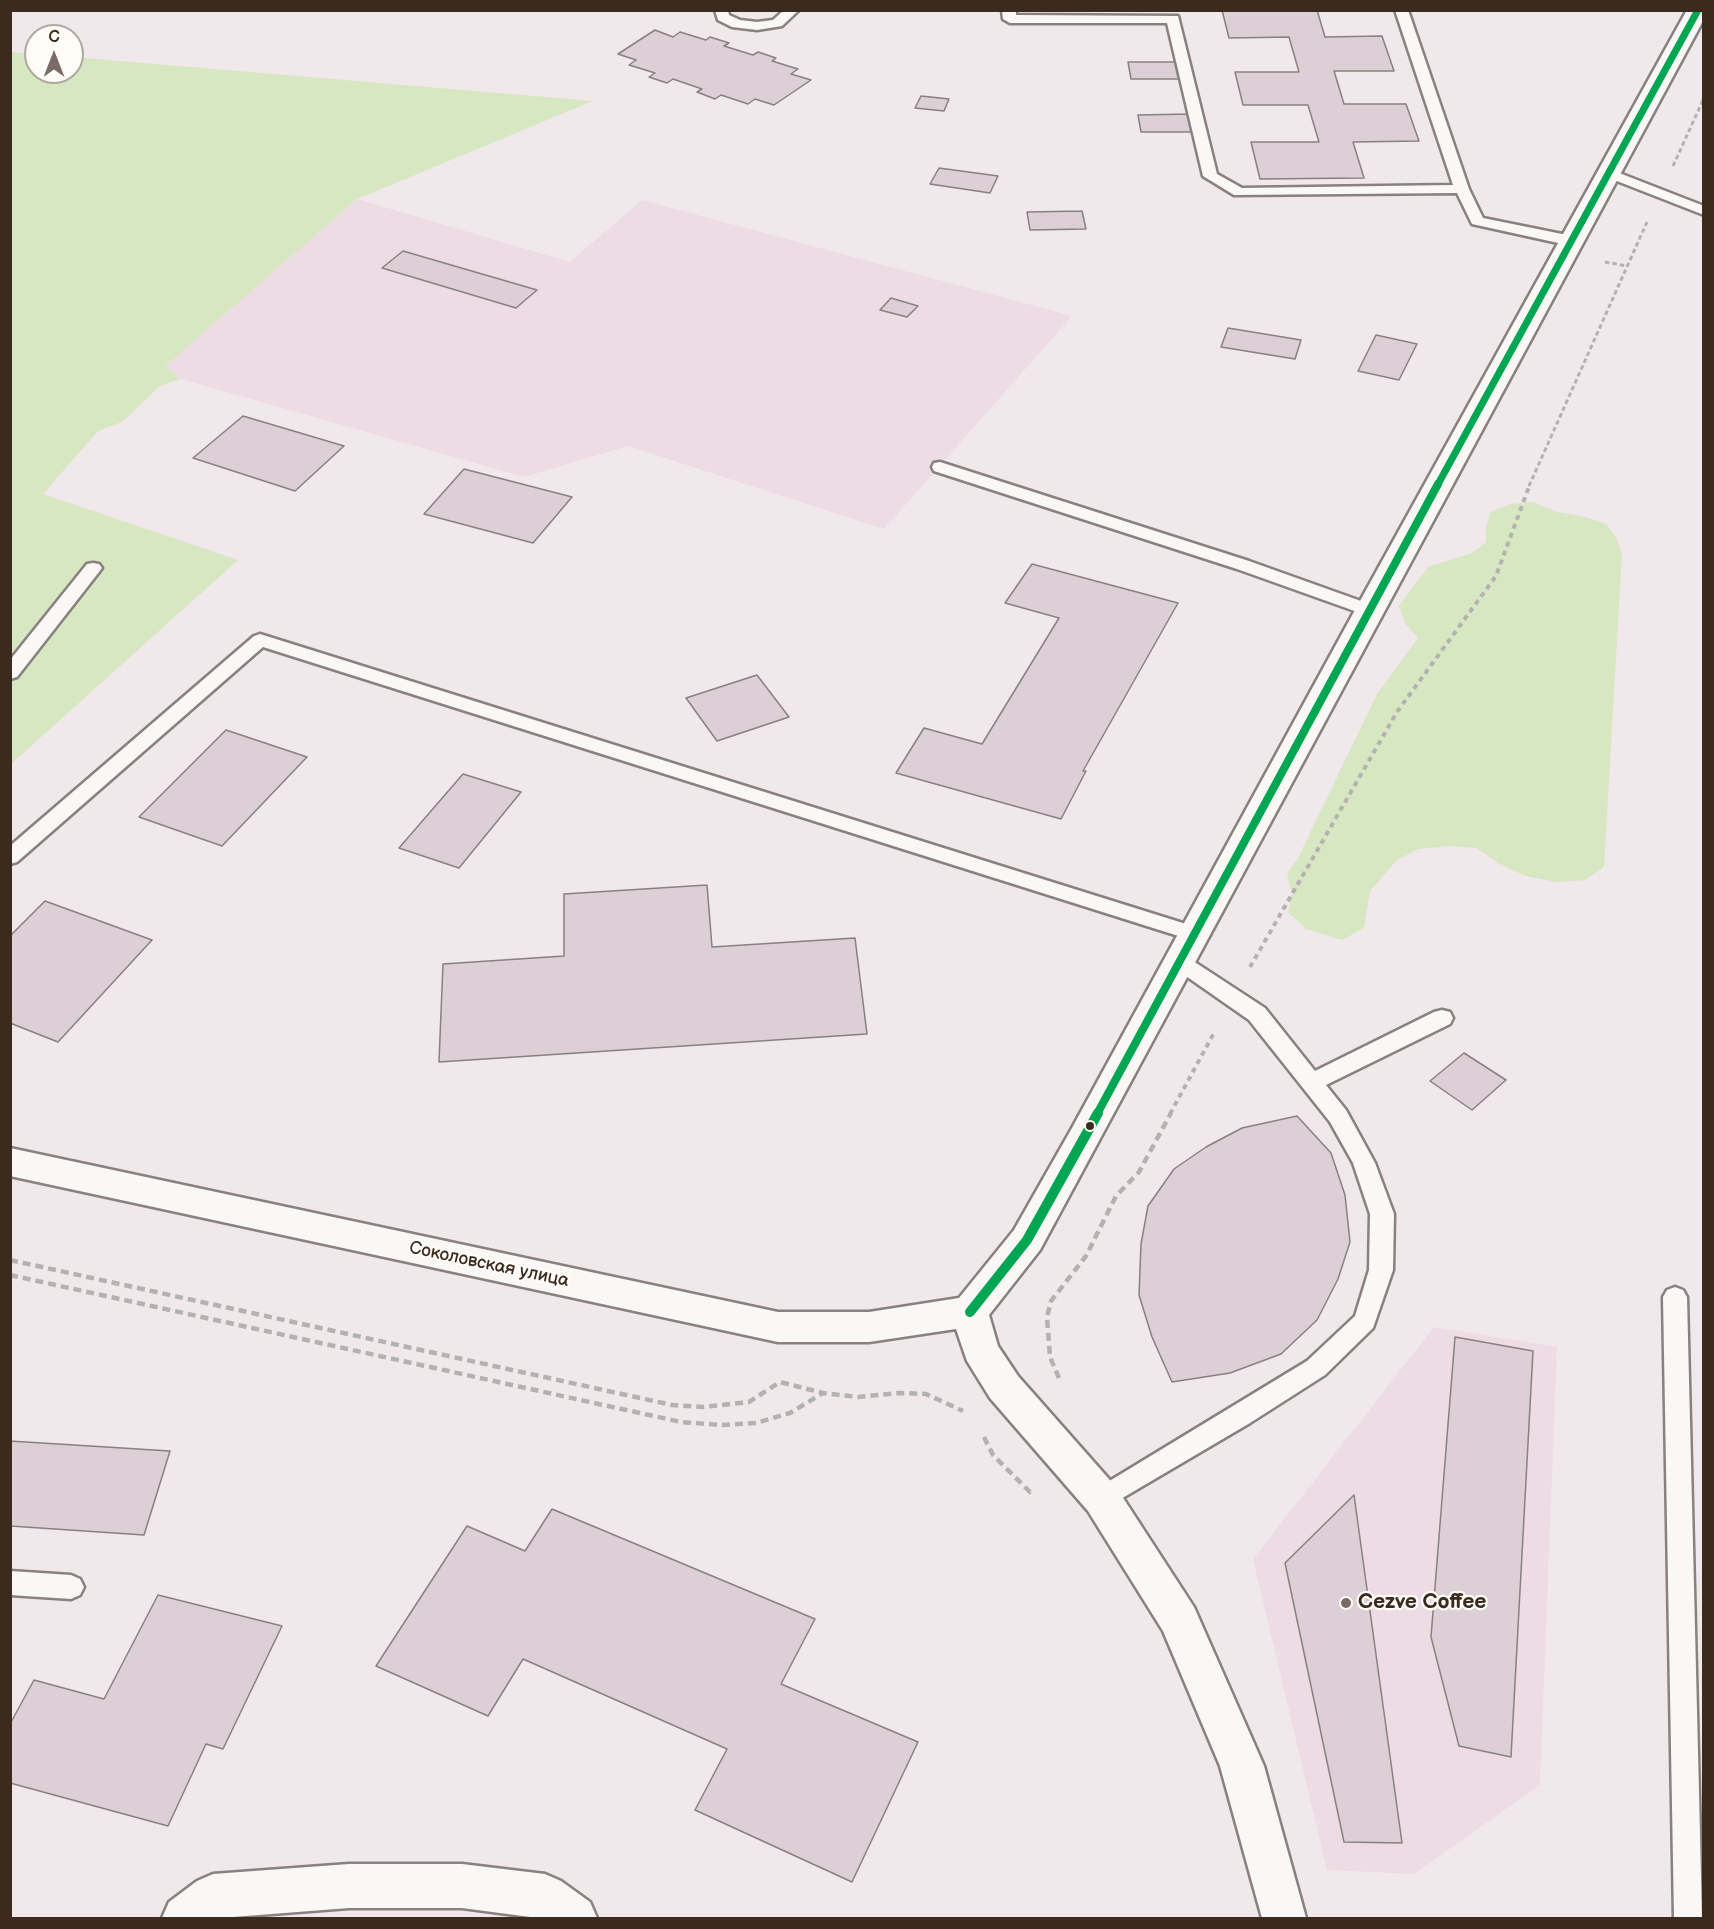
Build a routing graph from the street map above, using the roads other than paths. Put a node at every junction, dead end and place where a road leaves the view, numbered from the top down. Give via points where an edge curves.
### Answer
1 (721, 10) edge
2 (793, 10) edge
3 (1009, 10) edge
4 (1401, 10) edge
5 (1698, 10) edge
6 (1609, 173) junction
7 (1462, 189) junction
8 (1704, 211) edge
9 (1572, 241) junction
10 (940, 467) dead end
11 (93, 568) dead end
12 (1369, 610) junction
13 (10, 673) edge
14 (10, 857) edge
15 (1188, 948) junction
16 (1442, 1018) dead end
17 (1313, 1082) junction
18 (10, 1161) edge
19 (1675, 1297) dead end
20 (970, 1312) junction
21 (1102, 1499) junction
22 (10, 1582) edge
23 (71, 1587) dead end
24 (185, 1918) edge
25 (574, 1918) edge
26 (1284, 1918) edge
27 (1688, 1918) edge

1 - 2 lane via 723,17 737,24 757,26 777,23
3 - 7 lane via 1010,19 1173,19 1210,176 1239,192
4 - 7 lane
5 - 6 street
6 - 8 lane
6 - 9 street
7 - 9 lane via 1477,221
9 - 12 street
10 - 12 lane via 1243,564
11 - 13 lane
12 - 15 street
14 - 15 lane via 260,640
15 - 17 lane via 1233,998 1257,1014
15 - 20 street via 1027,1240
16 - 17 lane
17 - 21 lane via 1338,1116 1364,1163 1382,1215 1382,1270 1365,1321 1316,1368
18 - 20 street, Соколовская улица via 778,1327 869,1327
19 - 27 lane
20 - 21 street via 980,1350 1004,1387
21 - 26 street via 1179,1620 1242,1766
22 - 23 lane
24 - 25 street via 213,1896 349,1886 462,1886 545,1896

